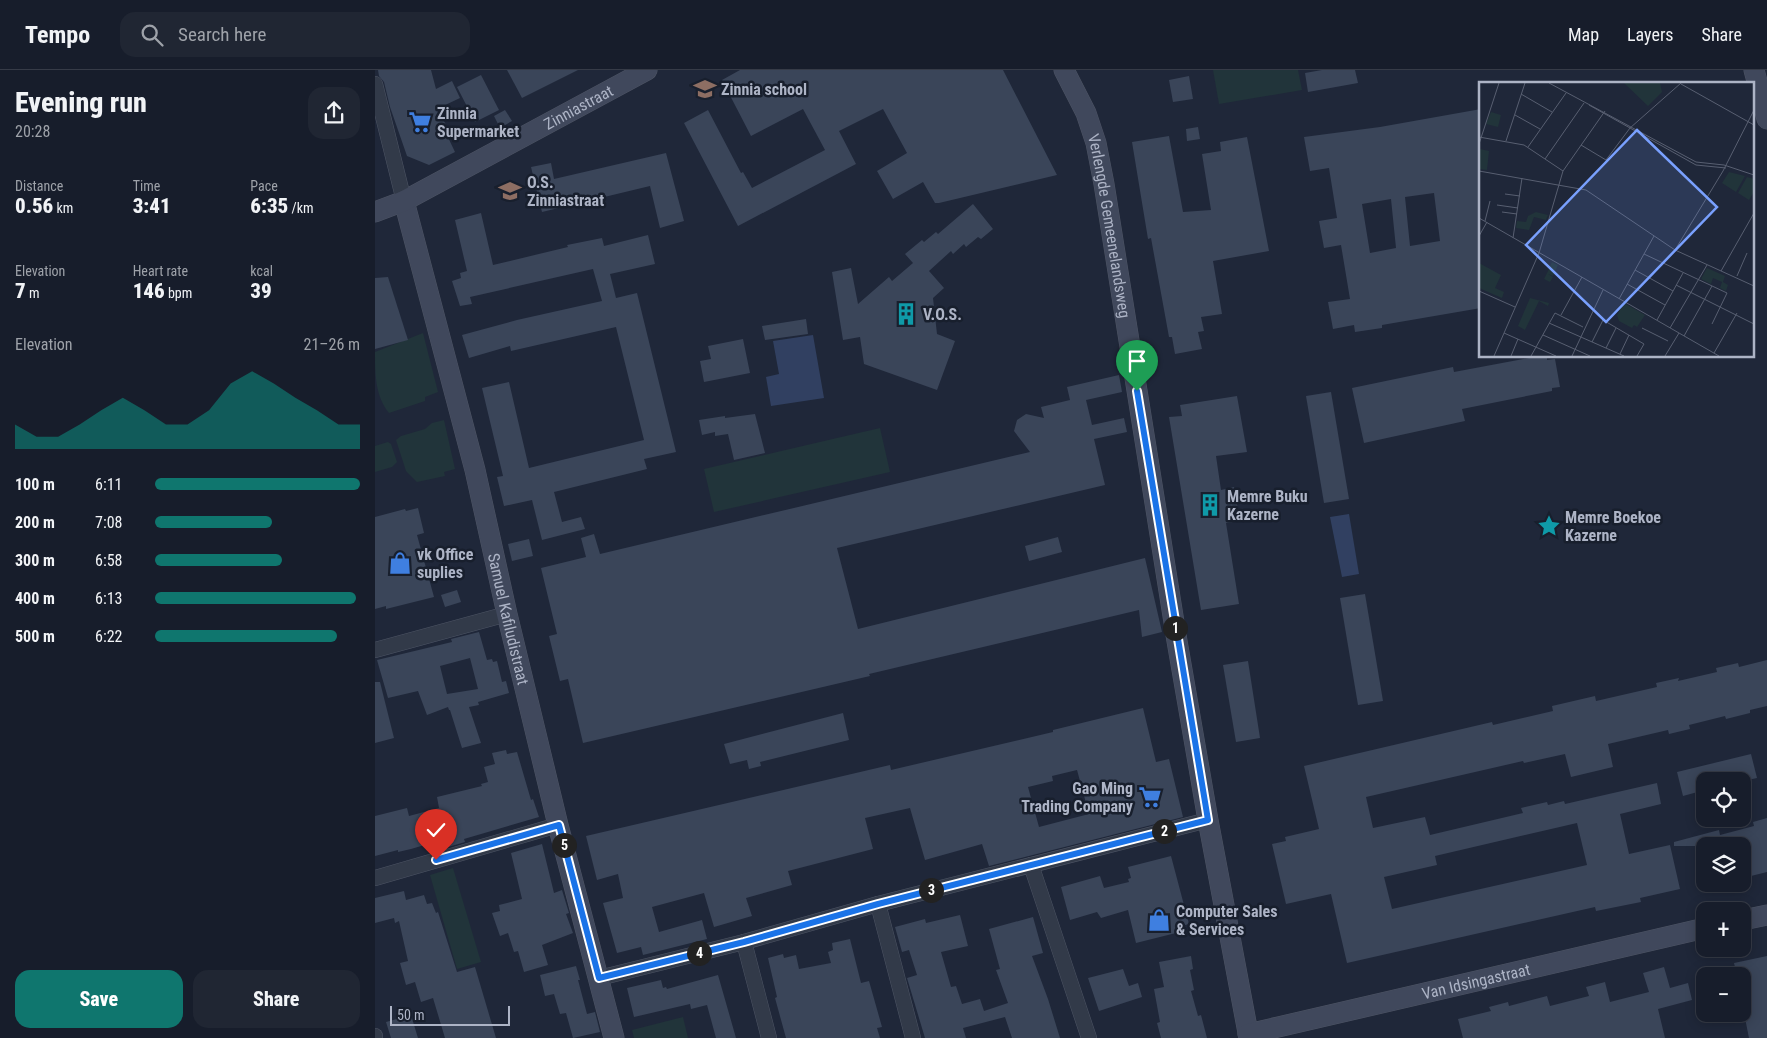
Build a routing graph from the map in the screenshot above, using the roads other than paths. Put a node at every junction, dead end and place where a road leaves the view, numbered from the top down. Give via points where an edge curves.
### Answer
1 (647, 70) edge
2 (1064, 70) edge
3 (1754, 70) edge
4 (375, 84) edge
5 (1767, 119) edge
6 (404, 201) junction
7 (375, 212) edge
8 (507, 614) junction
9 (375, 650) edge
10 (1208, 820) junction
11 (559, 825) junction
12 (1031, 865) junction
13 (375, 878) edge
14 (878, 904) junction
15 (1767, 915) edge
16 (1751, 918) edge
17 (1696, 930) edge
18 (744, 942) junction
19 (599, 978) junction
20 (1248, 1036) edge
21 (615, 1038) edge
22 (769, 1038) edge
23 (913, 1038) edge
24 (1089, 1038) edge

1 - 6 street, Zinniastraat
2 - 10 street, Verlengde Gemeenelandsweg via 1087,113 1104,184
3 - 5 street
4 - 6 street
6 - 7 street, Zinniastraat
6 - 8 street, Samuel Kafiludistraat via 475,470
8 - 9 street
8 - 11 street, Samuel Kafiludistraat
10 - 12 street
10 - 20 street, Verlengde Gemeenelandsweg
11 - 13 street
11 - 19 street, Samuel Kafiludistraat
12 - 14 street
12 - 24 street
14 - 18 street
14 - 23 street
15 - 16 street
17 - 20 street, Van Idsingastraat
18 - 19 street
18 - 22 street
19 - 21 street, Samuel Kafiludistraat

